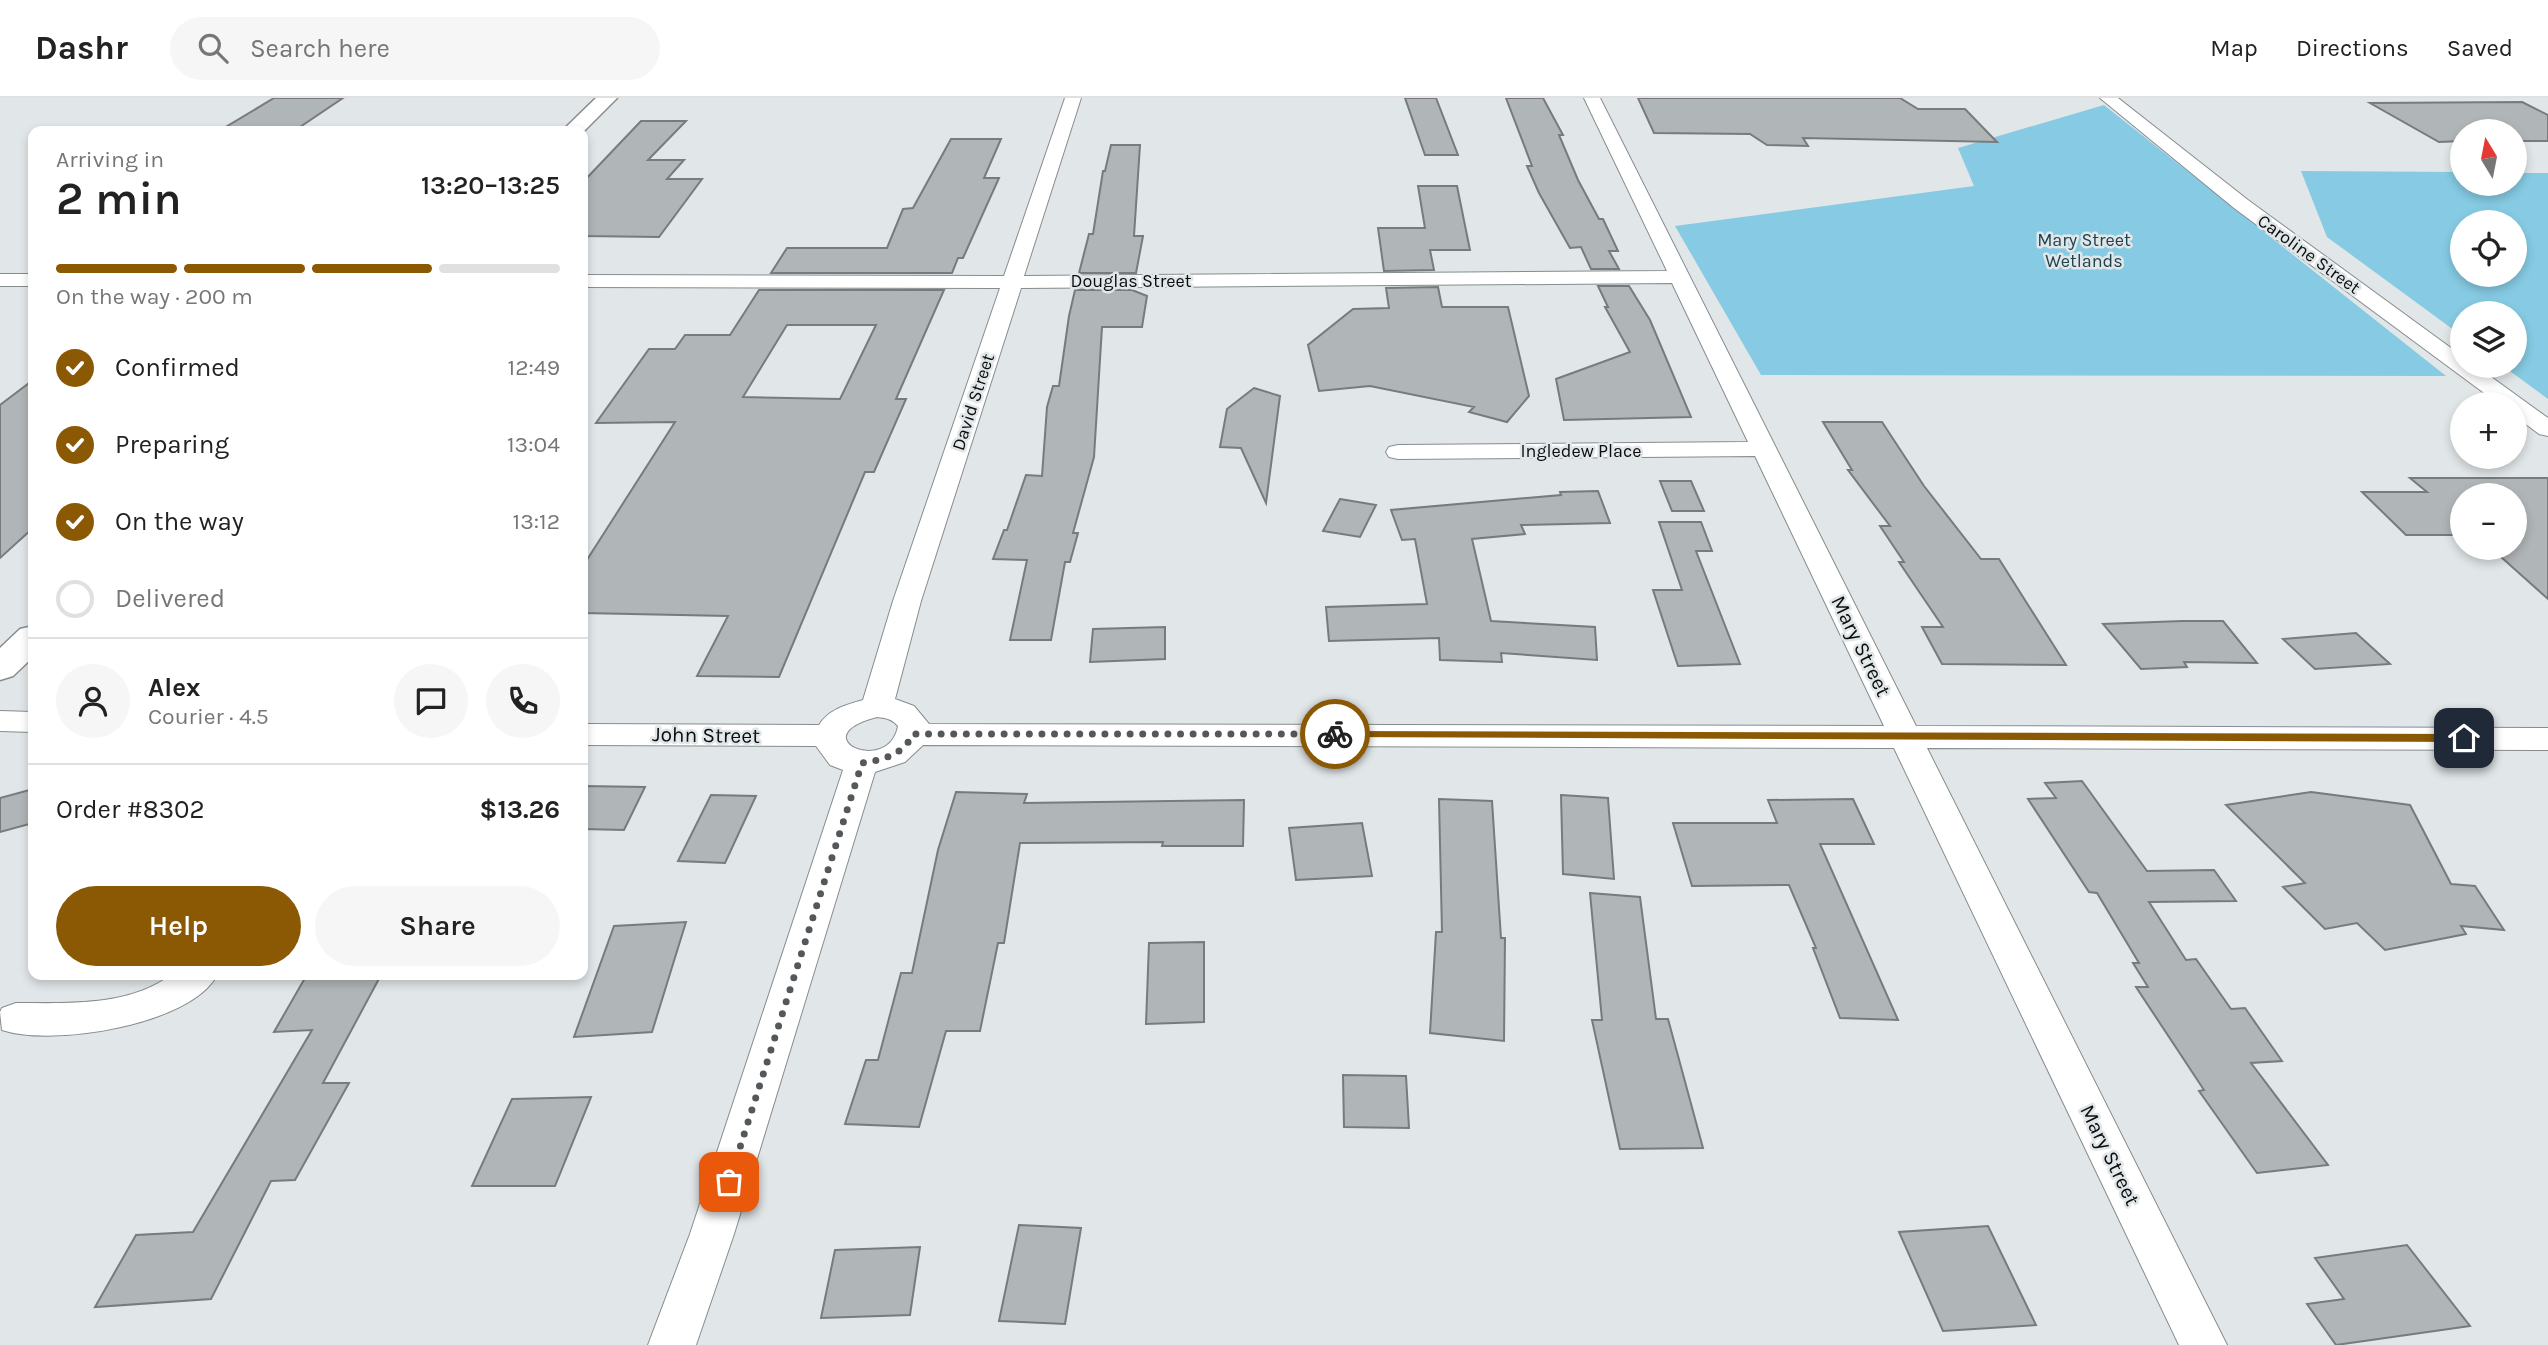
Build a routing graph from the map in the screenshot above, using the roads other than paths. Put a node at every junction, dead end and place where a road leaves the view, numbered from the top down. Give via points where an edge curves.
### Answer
1 (607, 98) edge
2 (1073, 98) edge
3 (1592, 98) edge
4 (2108, 98) edge
5 (577, 126) edge
6 (1680, 277) junction
7 (0, 280) edge
8 (28, 280) edge
9 (588, 281) edge
10 (1013, 281) junction
11 (2498, 392) edge
12 (2527, 414) edge
13 (2548, 429) edge
14 (1764, 449) junction
15 (1398, 452) dead end
16 (28, 642) edge
17 (0, 668) edge
18 (877, 707) junction
19 (0, 721) edge
20 (28, 722) edge
21 (588, 734) edge
22 (913, 734) junction
23 (828, 736) junction
24 (1905, 736) junction
25 (2548, 739) edge
26 (862, 763) junction
27 (190, 980) edge
28 (16, 1019) dead end
29 (673, 1345) edge
30 (2203, 1345) edge

1 - 5 main road
2 - 10 street, David Street
3 - 6 street, Mary Street
4 - 11 street, Caroline Street via 2241,204
6 - 10 street, Douglas Street
6 - 14 street, Mary Street
7 - 8 street
9 - 10 street, Douglas Street
10 - 18 street, David Street via 907,601
12 - 13 street, Caroline Street
14 - 15 street, Ingledew Place
14 - 24 street, Mary Street
16 - 17 main road
18 - 22 street via 909,717
18 - 23 street via 852,713
19 - 20 street
21 - 23 street, John Street
22 - 24 street
22 - 26 street via 890,757
23 - 26 street via 835,755
24 - 25 street
24 - 30 street, Mary Street
26 - 29 street
27 - 28 street via 139,1008

